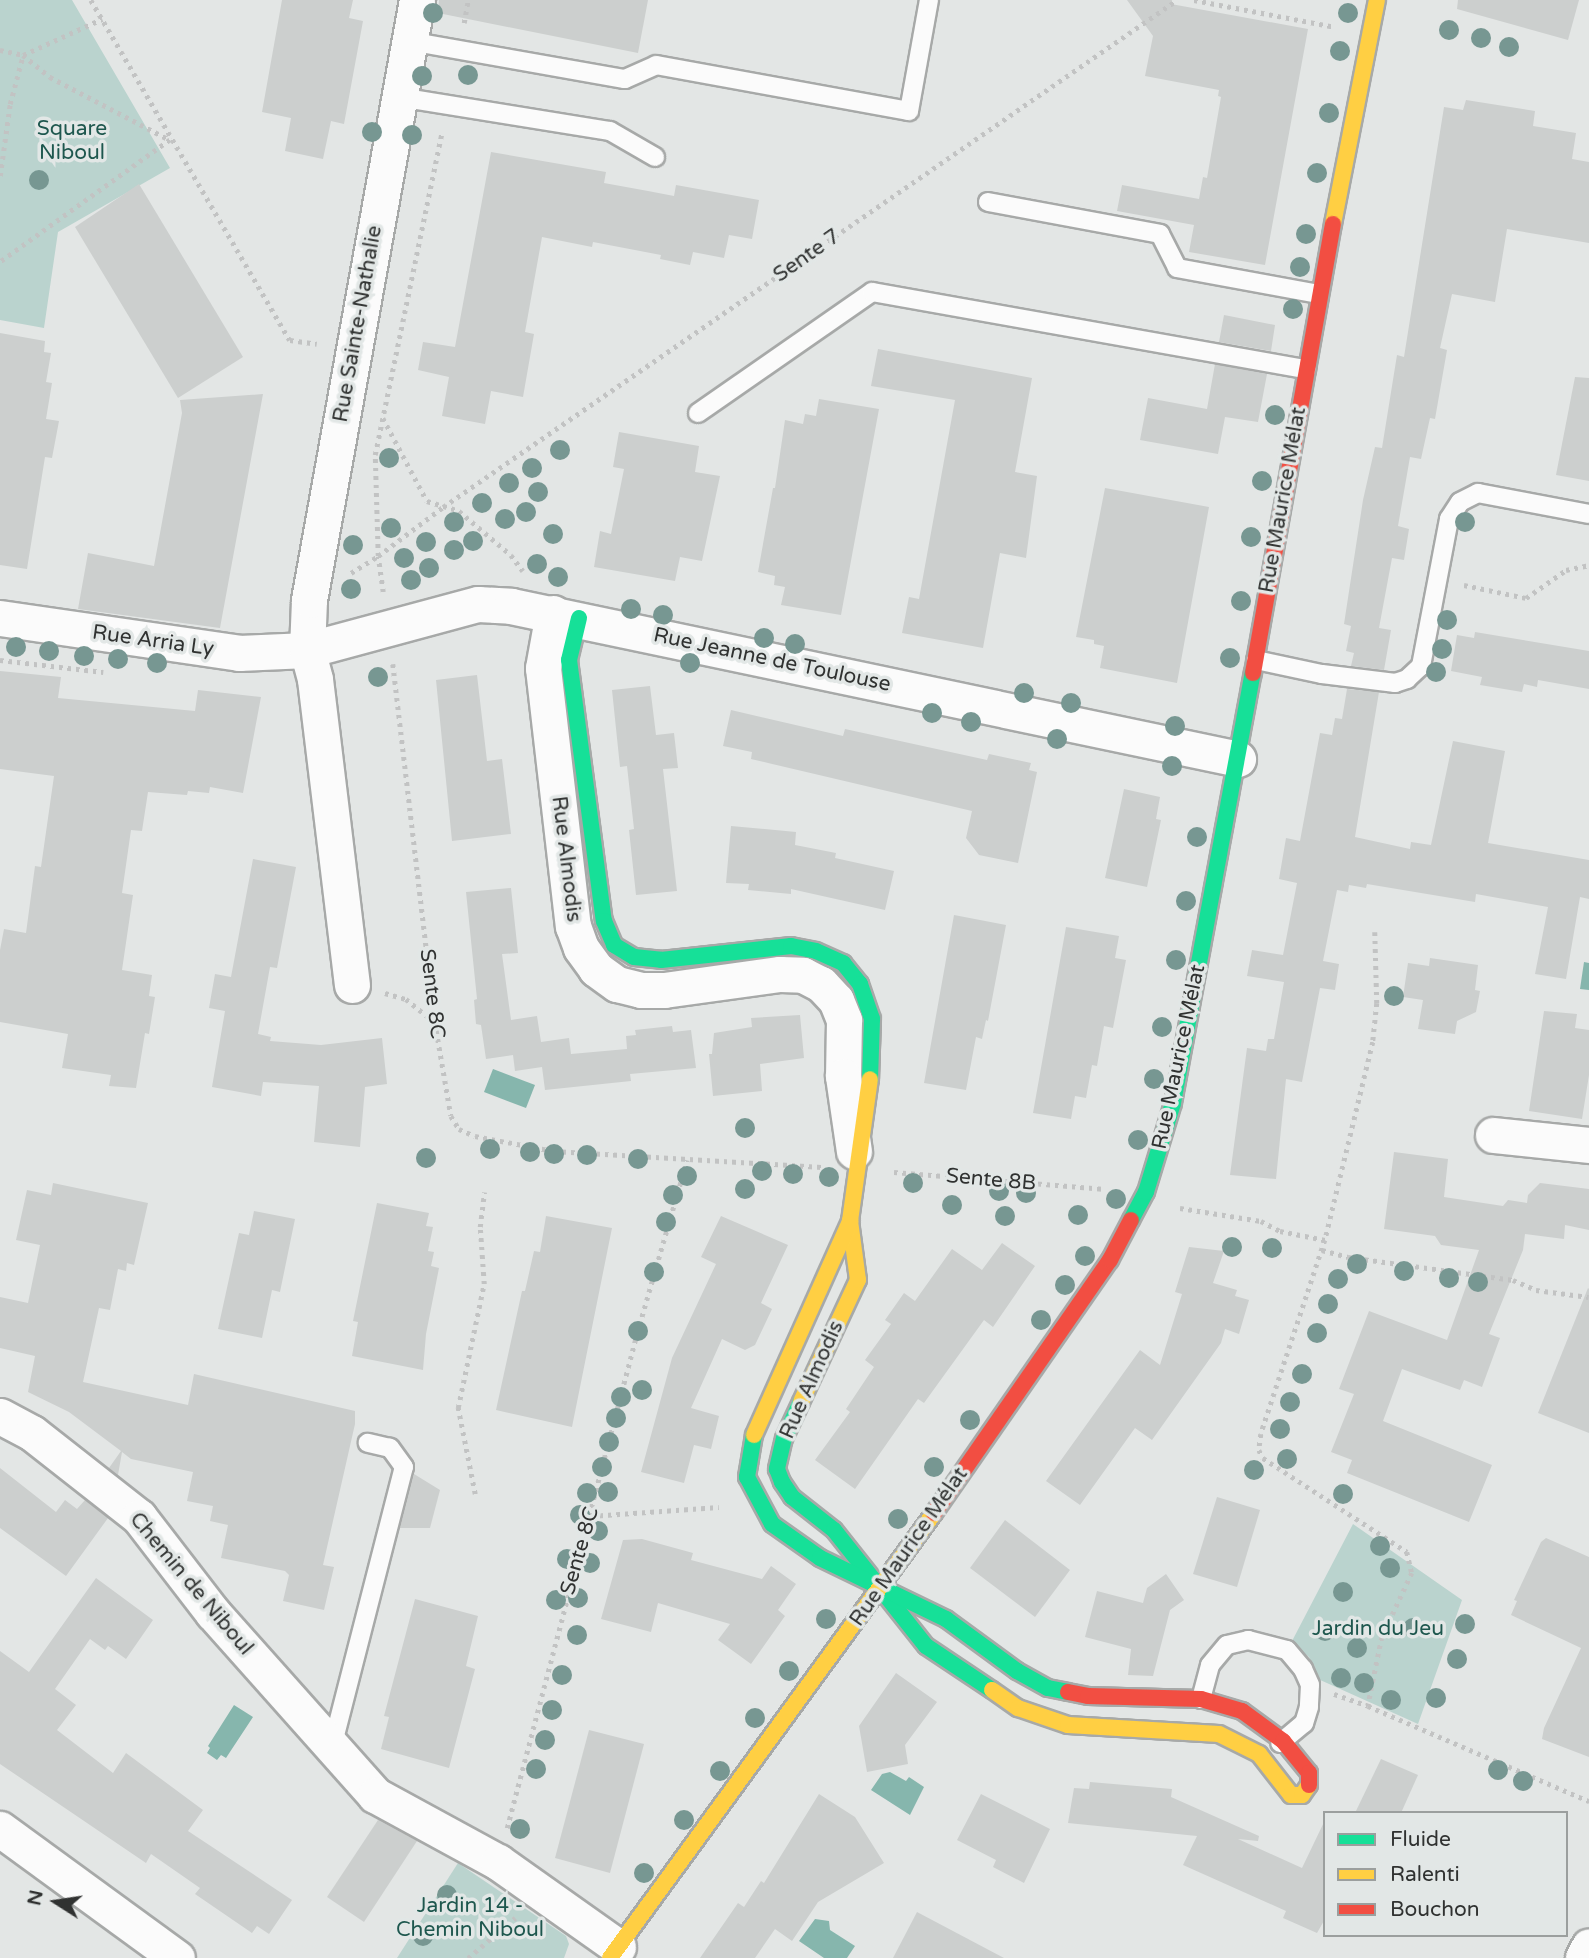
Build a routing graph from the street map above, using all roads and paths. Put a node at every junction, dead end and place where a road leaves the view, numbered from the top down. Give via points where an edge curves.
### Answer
1 (91, 0) edge
2 (416, 0) edge
3 (468, 0) edge
4 (929, 0) edge
5 (1177, 0) edge
6 (1194, 0) edge
7 (1377, 0) edge
8 (102, 19) junction
9 (1370, 34) junction
10 (409, 41) junction
11 (0, 50) edge
12 (458, 50) junction
13 (23, 55) junction
14 (399, 97) junction
15 (447, 105) junction
16 (170, 140) junction
17 (655, 158) dead end
18 (0, 176) edge
19 (988, 202) dead end
20 (0, 262) edge
21 (1320, 294) junction
22 (317, 344) dead end
23 (1306, 369) junction
24 (698, 413) dead end
25 (383, 418) junction
26 (443, 507) junction
27 (1589, 514) edge
28 (378, 556) junction
29 (1589, 565) edge
30 (1437, 580) junction
31 (556, 613) junction
32 (0, 618) edge
33 (389, 627) junction
34 (307, 650) junction
35 (1256, 660) junction
36 (1238, 759) junction
37 (1375, 932) dead end
38 (352, 985) joint
39 (435, 1022) junction
40 (1493, 1135) dead end
41 (1589, 1145) edge
42 (687, 1160) junction
43 (856, 1168) junction
44 (1114, 1187) dead end
45 (484, 1192) dead end
46 (1173, 1204) dead end
47 (850, 1221) junction
48 (1325, 1240) junction
49 (1322, 1250) junction
50 (1589, 1297) edge
51 (0, 1416) edge
52 (368, 1443) dead end
53 (475, 1494) dead end
54 (758, 1504) junction
55 (591, 1516) junction
56 (882, 1587) junction
57 (1008, 1683) junction
58 (1201, 1699) junction
59 (1283, 1741) junction
60 (332, 1747) junction
61 (1259, 1754) junction
62 (1589, 1801) edge
63 (0, 1829) edge
64 (498, 1862) junction
65 (544, 1893) junction
66 (1589, 1946) edge
67 (614, 1953) edge
68 (177, 1958) edge
69 (468, 1958) edge
70 (1583, 1958) edge

1 - 8 path
2 - 10 street, Rue Sainte-Nathalie
3 - 12 path
4 - 12 lane via 909,111 656,65 625,79
5 - 26 path, Sente 7
6 - 9 path
7 - 9 street, Rue Maurice Mélat
8 - 13 path
8 - 16 path
9 - 21 street, Rue Maurice Mélat
10 - 12 lane
10 - 14 street, Rue Sainte-Nathalie
11 - 13 path
13 - 16 path via 50,77
13 - 18 path via 10,104
14 - 15 lane
14 - 34 street, Rue Sainte-Nathalie via 309,600
15 - 17 lane via 610,131
15 - 25 path, Sente 8C
16 - 20 path
16 - 22 path via 290,340
19 - 21 lane via 1160,234 1177,268
21 - 23 street, Rue Maurice Mélat
23 - 24 lane via 872,292
23 - 35 street, Rue Maurice Mélat
25 - 26 path via 427,501
25 - 28 path, Sente 8C via 375,455
26 - 28 path, Sente 7
26 - 31 path via 459,511 511,555
27 - 30 lane via 1478,493 1460,502 1449,519
28 - 33 path, Sente 8C
29 - 30 path via 1566,570 1526,598
30 - 35 lane via 1421,666 1408,679 1346,677
31 - 33 street, Rue Jeanne de Toulouse via 478,604
31 - 36 street, Rue Jeanne de Toulouse
31 - 43 street, Rue Almodis via 543,668 573,926 581,948 596,969 617,984 641,990 780,974 803,975 821,984 836,1000 844,1020 843,1076
32 - 34 street, Rue Arria Ly via 239,653
33 - 34 street, Rue Jeanne de Toulouse
33 - 39 path, Sente 8C
34 - 38 street, Rue Sainte-Nathalie via 315,679
35 - 36 street, Rue Maurice Mélat
36 - 56 street, Rue Maurice Mélat via 1173,1103 1146,1192 1110,1260
37 - 48 path via 1373,1042
38 - 39 path via 406,999
39 - 42 path, Sente 8C via 452,1116 459,1129 554,1151
40 - 41 street
42 - 43 path, Sente 8C
42 - 55 path, Sente 8C
43 - 44 path, Sente 8B
43 - 47 street, Rue Almodis
45 - 53 path via 480,1227 484,1284 458,1408
46 - 48 path via 1261,1221 1280,1231
47 - 54 street, Rue Almodis via 758,1420 747,1477
47 - 56 street, Rue Almodis via 858,1280 784,1438 777,1469 792,1497 834,1530
48 - 49 path
49 - 50 path via 1513,1280 1536,1290
49 - 62 path via 1259,1450 1263,1458 1407,1552 1412,1573 1382,1637 1368,1706
51 - 60 street, Chemin de Niboul via 32,1433 139,1517 213,1613
52 - 60 lane via 390,1448 404,1467
54 - 55 path
54 - 56 street, Rue Almodis via 772,1524 820,1558
55 - 64 path, Sente 8C
56 - 57 street via 947,1619
56 - 57 street via 926,1646
56 - 67 street, Rue Maurice Mélat
57 - 58 street via 1068,1694
57 - 61 street via 1018,1708 1068,1725 1219,1734
58 - 59 street via 1242,1711
58 - 59 lane via 1210,1665 1227,1645 1248,1640 1287,1650 1303,1669 1310,1696 1304,1723
59 - 61 lane
59 - 61 street via 1309,1773 1309,1786 1302,1795 1291,1795 1282,1787
60 - 64 street, Chemin de Niboul via 375,1795
63 - 68 street
64 - 65 street, Chemin de Niboul
65 - 67 street, Chemin de Niboul
65 - 69 path
66 - 70 street

